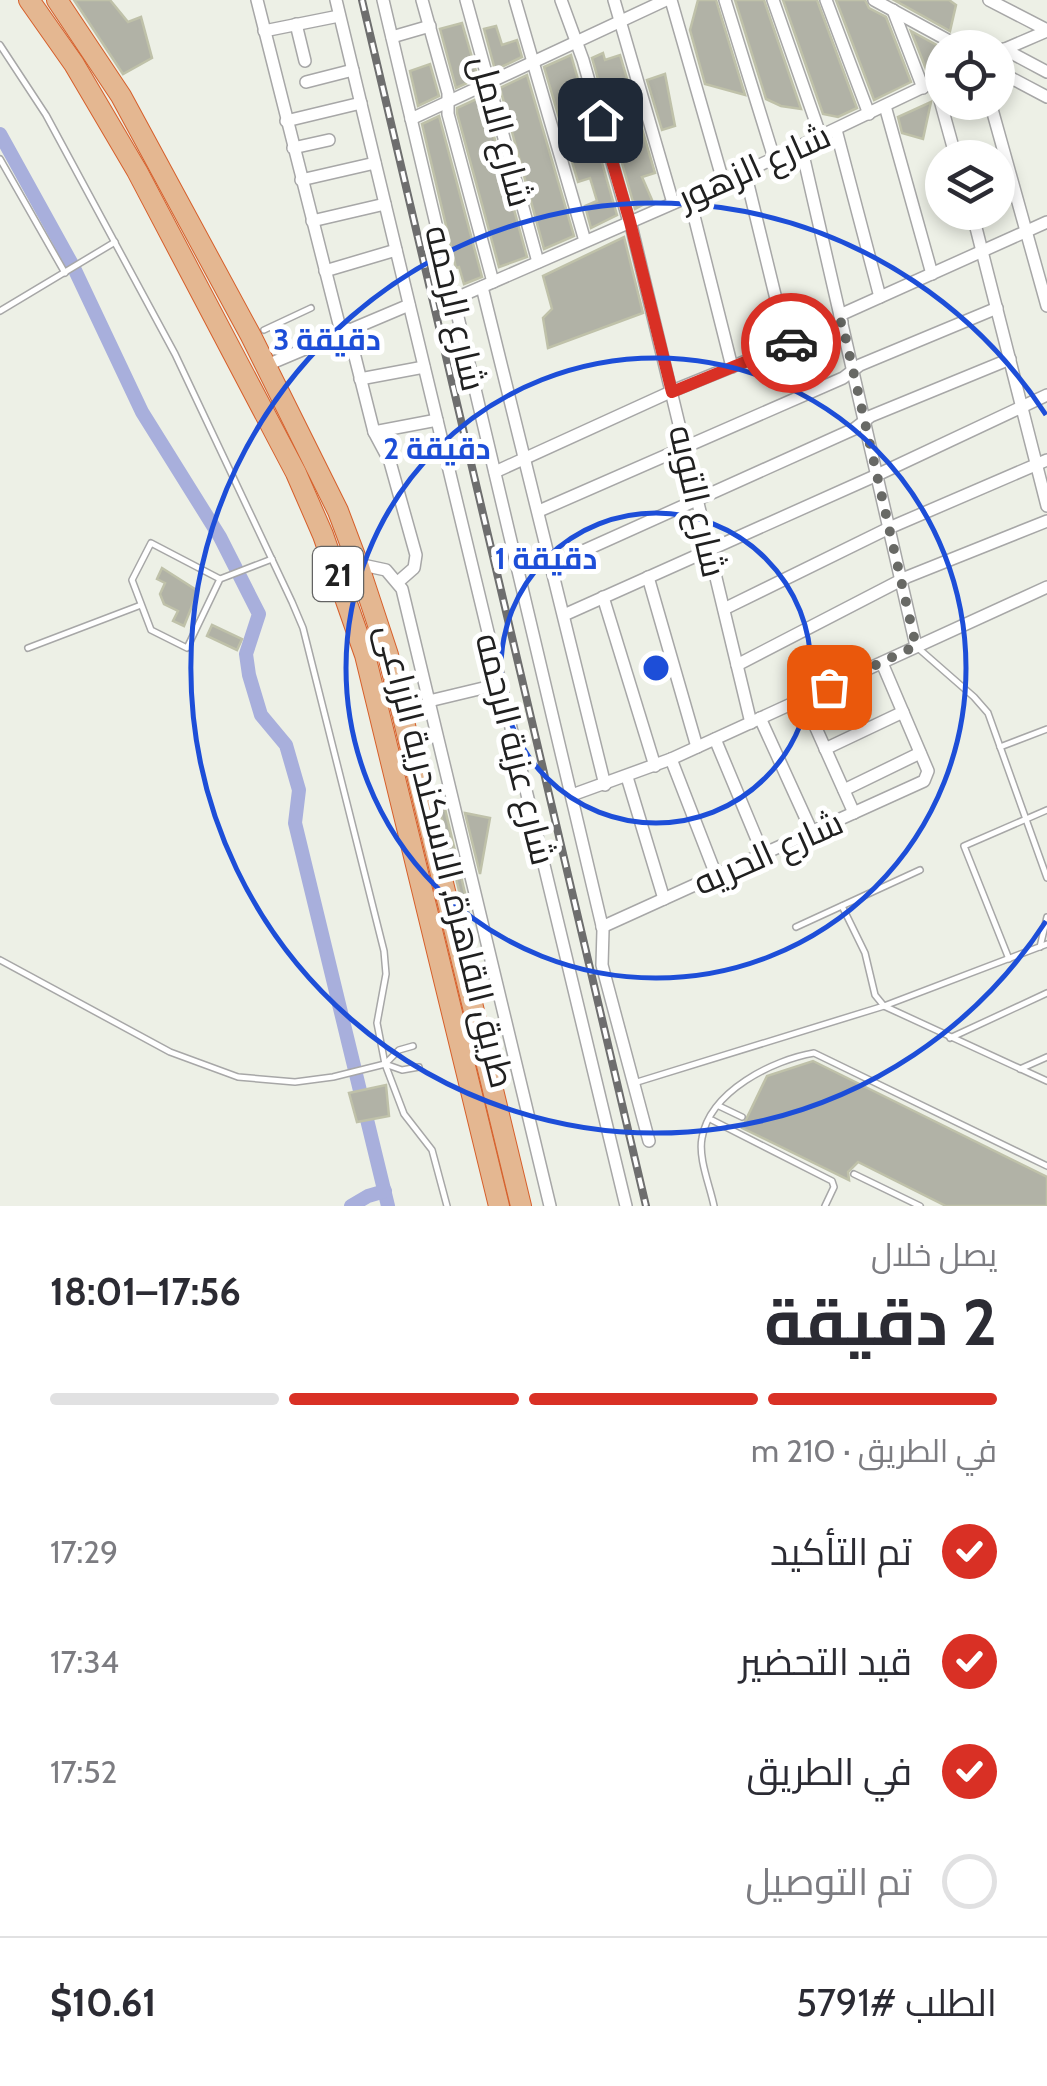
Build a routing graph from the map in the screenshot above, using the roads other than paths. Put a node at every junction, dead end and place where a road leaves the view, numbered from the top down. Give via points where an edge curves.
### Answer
1 (30, 0) edge
2 (58, 0) edge
3 (259, 0) edge
4 (336, 0) edge
5 (383, 0) edge
6 (422, 0) edge
7 (466, 0) edge
8 (516, 0) edge
9 (561, 0) edge
10 (614, 0) edge
11 (668, 0) edge
12 (725, 0) edge
13 (773, 0) edge
14 (826, 0) edge
15 (874, 0) edge
16 (990, 0) edge
17 (640, 6) edge
18 (892, 10) junction
19 (340, 16) junction
20 (620, 21) junction
21 (296, 24) junction
22 (430, 26) junction
23 (264, 30) junction
24 (929, 30) edge
25 (1047, 30) edge
26 (392, 36) junction
27 (575, 42) junction
28 (0, 45) edge
29 (1015, 45) edge
30 (1015, 57) edge
31 (305, 61) dead end
32 (534, 62) junction
33 (925, 68) edge
34 (352, 70) junction
35 (1047, 72) edge
36 (1015, 79) edge
37 (306, 82) dead end
38 (489, 82) junction
39 (925, 86) edge
40 (1047, 97) edge
41 (448, 101) junction
42 (360, 103) junction
43 (886, 106) junction
44 (868, 114) junction
45 (411, 119) junction
46 (995, 120) edge
47 (286, 121) junction
48 (836, 130) junction
49 (821, 137) junction
50 (329, 140) dead end
51 (801, 146) junction
52 (293, 148) junction
53 (774, 158) junction
54 (0, 159) edge
55 (375, 163) junction
56 (744, 172) junction
57 (301, 180) junction
58 (723, 182) junction
59 (689, 196) junction
60 (672, 203) junction
61 (385, 204) junction
62 (312, 221) junction
63 (630, 222) junction
64 (1047, 222) edge
65 (977, 230) edge
66 (1026, 231) junction
67 (586, 241) junction
68 (116, 242) junction
69 (396, 250) junction
70 (982, 251) junction
71 (538, 262) junction
72 (325, 271) junction
73 (65, 273) junction
74 (932, 274) junction
75 (487, 284) junction
76 (880, 297) junction
77 (454, 299) junction
78 (409, 306) junction
79 (1047, 306) edge
80 (311, 308) dead end
81 (997, 308) junction
82 (0, 311) edge
83 (841, 319) junction
84 (264, 330) dead end
85 (344, 331) junction
86 (788, 344) junction
87 (1010, 359) junction
88 (267, 365) junction
89 (424, 367) junction
90 (732, 368) junction
91 (853, 370) junction
92 (360, 380) junction
93 (672, 392) junction
94 (1047, 395) edge
95 (1022, 407) junction
96 (437, 420) junction
97 (864, 420) junction
98 (374, 432) junction
99 (685, 448) junction
100 (525, 458) junction
101 (1042, 463) edge
102 (495, 472) junction
103 (877, 475) junction
104 (697, 499) junction
105 (1047, 506) edge
106 (539, 511) junction
107 (1047, 521) edge
108 (889, 528) junction
109 (709, 550) junction
110 (272, 559) junction
111 (358, 564) junction
112 (552, 565) junction
113 (648, 577) junction
114 (220, 578) junction
115 (901, 580) junction
116 (398, 582) junction
117 (1047, 587) edge
118 (602, 597) junction
119 (142, 605) junction
120 (724, 609) junction
121 (564, 614) junction
122 (916, 646) junction
123 (28, 648) dead end
124 (882, 663) junction
125 (737, 665) junction
126 (500, 684) junction
127 (802, 699) junction
128 (429, 701) junction
129 (903, 712) junction
130 (756, 721) junction
131 (1047, 728) edge
132 (715, 739) junction
133 (698, 747) junction
134 (1000, 747) junction
135 (825, 749) junction
136 (920, 753) junction
137 (671, 759) junction
138 (655, 766) junction
139 (627, 778) junction
140 (605, 784) junction
141 (844, 790) junction
142 (572, 795) junction
143 (1047, 810) edge
144 (854, 812) junction
145 (1026, 818) junction
146 (812, 832) junction
147 (763, 854) junction
148 (920, 870) dead end
149 (716, 875) junction
150 (1047, 878) edge
151 (664, 899) junction
152 (842, 906) junction
153 (1047, 917) edge
154 (602, 926) junction
155 (796, 927) dead end
156 (1044, 946) edge
157 (1009, 959) junction
158 (0, 960) edge
159 (1047, 993) edge
160 (884, 1006) junction
161 (950, 1038) junction
162 (414, 1046) dead end
163 (1047, 1057) edge
164 (385, 1064) junction
165 (419, 1067) dead end
166 (1020, 1069) junction
167 (1047, 1081) edge
168 (634, 1083) junction
169 (720, 1106) junction
170 (742, 1118) dead end
171 (711, 1119) junction
172 (649, 1140) dead end
173 (1047, 1166) edge
174 (854, 1174) dead end
175 (447, 1206) edge
176 (498, 1206) edge
177 (521, 1206) edge
178 (550, 1206) edge
179 (626, 1206) edge
180 (714, 1206) edge
181 (825, 1206) edge
182 (920, 1206) edge

1 - 176 highway, طريق القاهرة, الاسكندرية الزراعى / 21 via 137,171 324,535 365,655
2 - 88 highway, طريق القاهرة, الاسكندرية الزراعى / 21 via 121,96
3 - 23 street
4 - 19 street, شارع عزبة الرحمه
5 - 26 street, شارع الرحمه
6 - 22 street
7 - 38 street, شارع الامل
8 - 32 street
9 - 27 street, شارع التوبه
10 - 20 street
11 - 17 street
11 - 58 street
12 - 53 street
13 - 49 street
14 - 44 street
15 - 18 street
16 - 25 street
17 - 20 street
18 - 24 street
18 - 33 street
19 - 21 street
19 - 34 street, شارع عزبة الرحمه
20 - 27 street
20 - 60 street
21 - 23 street
21 - 31 street
22 - 26 street
22 - 41 street
23 - 47 street
25 - 29 street
26 - 45 street, شارع الرحمه
27 - 32 street
27 - 63 street, شارع التوبه
28 - 68 lane
30 - 35 street
32 - 38 street
32 - 67 street
34 - 37 street
34 - 42 street, شارع عزبة الرحمه
36 - 40 street
38 - 41 street
38 - 71 street, شارع الامل
39 - 43 street, شارع الزهور
41 - 45 street
41 - 75 street
42 - 47 street
42 - 55 street, شارع عزبة الرحمه
43 - 44 street, شارع الزهور
43 - 74 street
44 - 48 street, شارع الزهور
45 - 77 street, شارع الرحمه
46 - 66 street
47 - 52 street
48 - 49 street, شارع الزهور
48 - 76 street
49 - 51 street, شارع الزهور
50 - 52 street
51 - 53 street, شارع الزهور
51 - 83 street
52 - 57 street
53 - 56 street, شارع الزهور
54 - 73 lane
55 - 57 street
55 - 61 street, شارع عزبة الرحمه
56 - 58 street, شارع الزهور
56 - 86 street
57 - 62 street
58 - 59 street, شارع الزهور
59 - 60 street, شارع الزهور
59 - 90 street
60 - 63 street, شارع الزهور
61 - 62 street
61 - 69 street, شارع عزبة الرحمه
62 - 72 street
63 - 67 street, شارع الزهور
63 - 93 street, شارع التوبه
64 - 66 street
65 - 70 street
66 - 70 street
66 - 79 street
67 - 71 street, شارع الزهور
68 - 73 lane
68 - 110 lane
69 - 72 street
69 - 78 street, شارع عزبة الرحمه
70 - 74 street
70 - 81 street
71 - 75 street, شارع الزهور
72 - 85 street
73 - 82 lane
74 - 76 street
75 - 77 street, شارع الزهور
75 - 100 street
76 - 83 street
77 - 102 street, شارع الرحمه
78 - 85 street
78 - 89 street, شارع عزبة الرحمه
80 - 84 lane
81 - 87 street
81 - 91 street
83 - 86 street
83 - 91 street
85 - 88 street
85 - 92 street
86 - 90 street
87 - 95 street
87 - 97 street
88 - 111 highway, طريق القاهرة, الاسكندرية الزراعى / 21
89 - 92 street
89 - 96 street, شارع عزبة الرحمه
90 - 93 street
91 - 97 street
91 - 99 street
92 - 98 street
93 - 99 street, شارع التوبه
93 - 100 street
94 - 95 street
95 - 101 street
95 - 103 street
96 - 98 street
96 - 126 street, شارع عزبة الرحمه
97 - 103 street
97 - 104 street
98 - 116 street via 390,462 416,560
99 - 104 street, شارع التوبه
99 - 106 street
100 - 102 street
100 - 106 street
101 - 105 street
101 - 108 street
102 - 142 street, شارع الرحمه
103 - 108 street
103 - 109 street
104 - 109 street, شارع التوبه
104 - 112 street
106 - 112 street
107 - 115 street
108 - 115 street
108 - 120 street
109 - 113 street
109 - 120 street, شارع التوبه
110 - 114 lane
110 - 164 lane via 303,628 384,951 377,1023
111 - 116 street via 378,567
111 - 177 highway, طريق القاهرة, الاسكندرية الزراعى / 21 via 388,655
112 - 121 street
113 - 118 street
113 - 133 street
114 - 119 lane via 187,648 151,630
114 - 119 lane via 151,543 132,580
115 - 122 street
115 - 125 street
116 - 128 street
117 - 122 street
118 - 121 street
118 - 138 street
119 - 123 lane
120 - 125 street, شارع التوبه
121 - 140 street
122 - 124 street
122 - 134 lane via 982,705
124 - 127 street
124 - 129 street
125 - 130 street, شارع التوبه
126 - 128 street
126 - 179 street, شارع عزبة الرحمه
127 - 130 street
127 - 135 street
128 - 178 street
129 - 135 street
129 - 136 street
130 - 132 street
130 - 146 street, شارع التوبه
131 - 134 lane
132 - 133 street
132 - 147 street
133 - 137 street
134 - 145 lane
135 - 141 street
136 - 141 street
136 - 144 street, شارع الحريه via 928,771 924,781
137 - 138 street
137 - 149 street
138 - 139 street
139 - 140 street
139 - 151 street
140 - 142 street
141 - 144 street
142 - 154 street, شارع الرحمه
143 - 145 lane
144 - 146 street, شارع الحريه
145 - 150 lane
145 - 157 lane via 964,846
146 - 147 street, شارع الحريه
147 - 149 street, شارع الحريه
148 - 152 lane
149 - 151 street, شارع الحريه
151 - 154 street, شارع الحريه
152 - 155 lane
152 - 160 lane
153 - 156 lane
154 - 168 street, شارع الرحمه via 602,965
156 - 157 lane
157 - 160 lane
158 - 164 lane via 214,1070 295,1082
159 - 161 lane
160 - 161 lane
160 - 168 lane
161 - 166 lane
162 - 164 lane
163 - 166 lane
164 - 165 lane
164 - 175 lane via 404,1114 432,1150
166 - 167 lane
168 - 172 street, شارع الرحمه
169 - 170 lane
169 - 171 lane
169 - 173 lane via 752,1075 814,1052
171 - 180 lane via 702,1150
171 - 181 lane via 832,1181
174 - 182 lane

